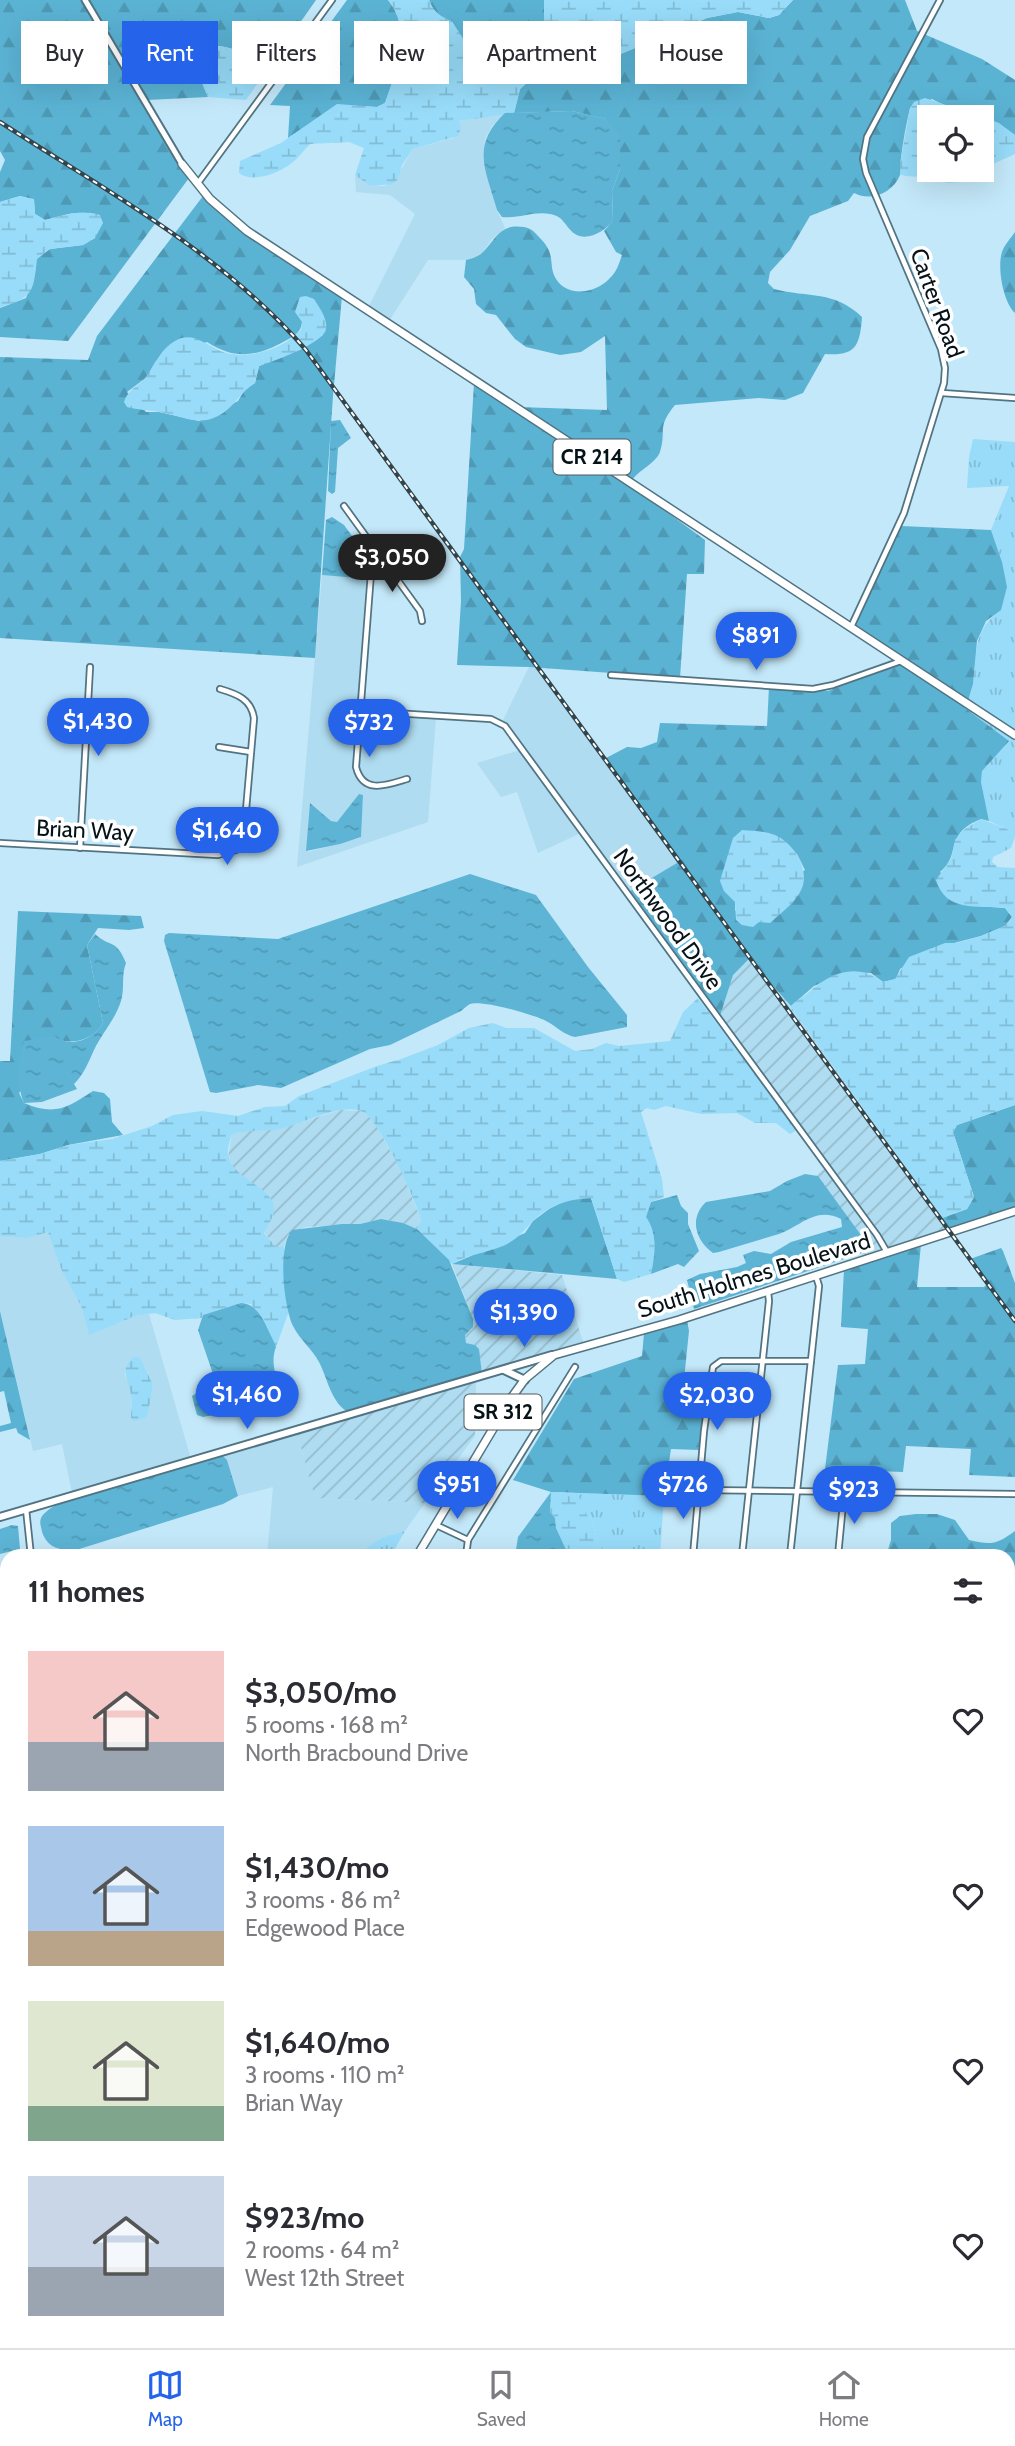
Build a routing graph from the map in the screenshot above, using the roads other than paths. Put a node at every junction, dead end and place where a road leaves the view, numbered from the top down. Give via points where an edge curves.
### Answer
1 (85, 0) edge
2 (332, 0) edge
3 (940, 0) edge
4 (182, 164) joint
5 (197, 184) junction
6 (942, 393) junction
7 (1015, 398) edge
8 (344, 506) dead end
9 (382, 559) junction
10 (422, 621) dead end
11 (851, 627) junction
12 (902, 660) junction
13 (90, 667) dead end
14 (611, 675) dead end
15 (220, 688) dead end
16 (360, 711) junction
17 (1015, 735) edge
18 (219, 747) dead end
19 (251, 752) junction
20 (407, 779) dead end
21 (0, 844) edge
22 (80, 848) junction
23 (1015, 1211) edge
24 (888, 1253) junction
25 (816, 1276) junction
26 (768, 1292) junction
27 (554, 1355) junction
28 (763, 1361) junction
29 (811, 1361) junction
30 (575, 1367) dead end
31 (502, 1370) junction
32 (524, 1380) junction
33 (699, 1490) junction
34 (748, 1492) junction
35 (797, 1492) junction
36 (844, 1493) junction
37 (1015, 1494) edge
38 (26, 1509) junction
39 (0, 1517) edge
40 (436, 1525) junction
41 (468, 1540) junction
42 (30, 1549) edge
43 (421, 1549) edge
44 (467, 1549) edge
45 (694, 1549) edge
46 (743, 1549) edge
47 (791, 1549) edge
48 (839, 1549) edge

1 - 4 street, CR 214
2 - 5 street
3 - 6 street, Carter Road via 867,137 863,159 941,349
4 - 5 main road, CR 214
5 - 11 main road, CR 214 via 247,231
6 - 7 street
6 - 11 street, Carter Road via 904,513
8 - 9 street
9 - 10 street via 420,611
9 - 16 street via 371,573
11 - 12 main road, CR 214
12 - 14 street via 813,689
12 - 17 main road, CR 214
13 - 22 street
15 - 19 street, Brian Way via 252,708
16 - 20 street via 356,767 362,782 379,787
16 - 24 street, Northwood Drive via 491,719 505,726
18 - 19 street
19 - 22 street, Brian Way via 244,833 236,850 218,855
21 - 22 street, Brian Way
23 - 24 main road, South Holmes Boulevard
24 - 25 main road, South Holmes Boulevard
25 - 26 main road, South Holmes Boulevard
25 - 29 street via 819,1286
26 - 27 main road, South Holmes Boulevard
26 - 28 street
27 - 31 main road, South Holmes Boulevard
27 - 32 main road, SR 312
28 - 29 street
28 - 33 street via 715,1364
28 - 34 street
29 - 35 street
30 - 41 street
31 - 32 main road
31 - 38 main road, South Holmes Boulevard
32 - 40 main road, SR 312
33 - 34 street
33 - 45 street
34 - 35 street
34 - 46 street
35 - 36 street
35 - 47 street
36 - 37 street
36 - 48 street
38 - 39 main road, South Holmes Boulevard
38 - 42 street
40 - 41 street
40 - 43 main road, SR 312
41 - 44 street

